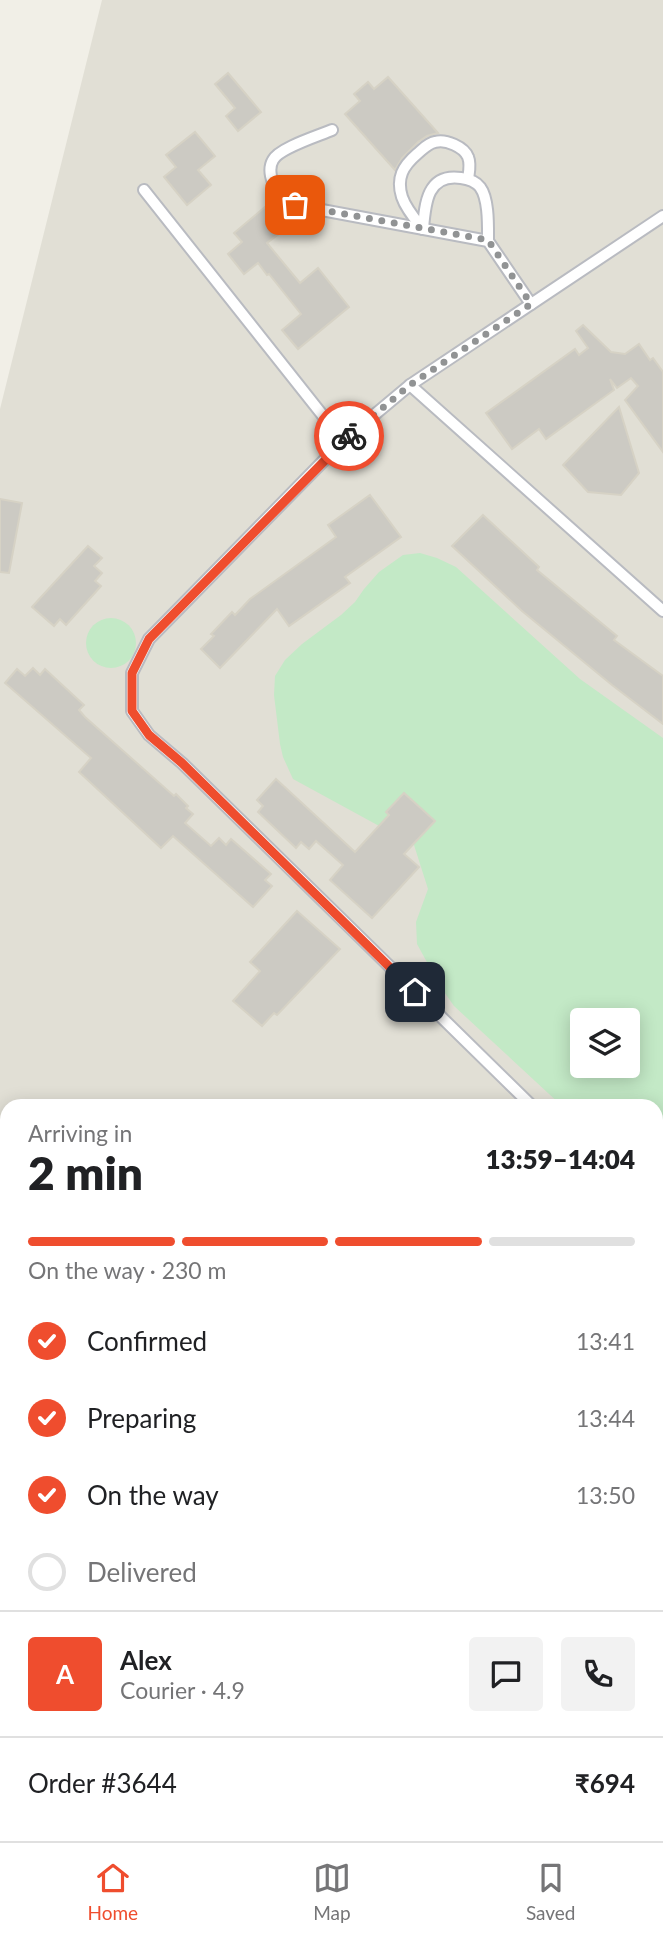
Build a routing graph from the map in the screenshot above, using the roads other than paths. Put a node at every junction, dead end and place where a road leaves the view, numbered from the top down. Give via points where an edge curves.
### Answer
1 (332, 130) dead end
2 (468, 179) junction
3 (144, 190) dead end
4 (663, 216) edge
5 (423, 229) junction
6 (488, 240) junction
7 (531, 304) junction
8 (410, 385) junction
9 (343, 441) junction
10 (663, 611) edge
11 (525, 1099) edge

1 - 5 lane via 274,158 272,183 281,197 295,205
2 - 5 lane via 451,176 435,184 425,200
2 - 5 lane via 468,155 447,142 425,146 404,167 402,196
2 - 6 lane via 481,188 489,219
3 - 9 lane
4 - 7 lane
5 - 6 lane
6 - 7 lane
7 - 8 lane
8 - 9 lane
8 - 10 lane
9 - 11 lane via 149,639 132,673 132,711 149,735

